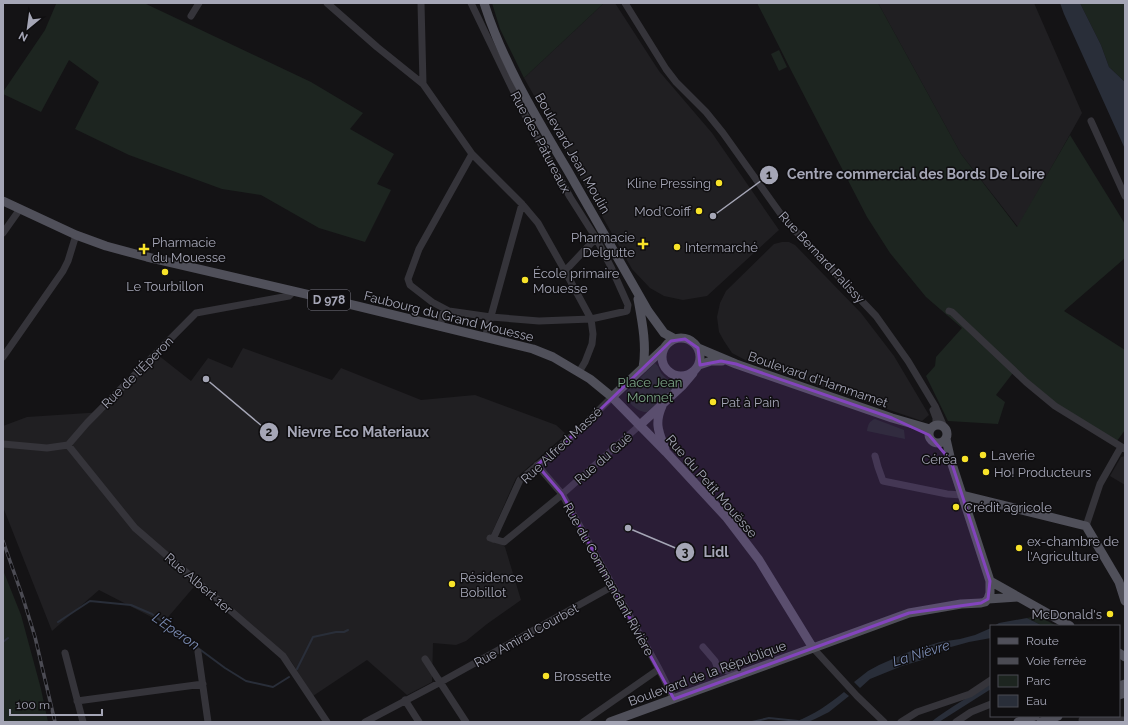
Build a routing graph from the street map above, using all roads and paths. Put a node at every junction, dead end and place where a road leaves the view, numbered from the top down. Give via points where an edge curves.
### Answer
1 (199, 3) edge
2 (327, 3) edge
3 (421, 3) edge
4 (471, 3) edge
5 (484, 3) edge
6 (625, 3) edge
7 (191, 16) dead end
8 (423, 84) junction
9 (1091, 121) dead end
10 (472, 154) junction
11 (1125, 196) edge
12 (3, 201) edge
13 (522, 204) junction
14 (20, 209) junction
15 (3, 233) edge
16 (76, 235) junction
17 (596, 238) junction
18 (565, 271) junction
19 (277, 288) junction
20 (292, 291) junction
21 (637, 291) junction
22 (276, 298) junction
23 (444, 309) junction
24 (648, 311) junction
25 (949, 312) dead end
26 (491, 317) junction
27 (591, 319) junction
28 (440, 326) junction
29 (486, 338) junction
30 (675, 339) junction
31 (664, 348) junction
32 (698, 348) junction
33 (3, 357) edge
34 (736, 364) junction
35 (643, 368) junction
36 (697, 368) junction
37 (579, 372) junction
38 (612, 397) junction
39 (663, 405) junction
40 (640, 425) junction
41 (935, 429) junction
42 (942, 441) junction
43 (3, 444) edge
44 (68, 445) junction
45 (1123, 448) edge
46 (666, 452) junction
47 (876, 456) dead end
48 (537, 465) junction
49 (562, 494) junction
50 (962, 495) junction
51 (980, 500) junction
52 (967, 510) junction
53 (1086, 526) junction
54 (491, 539) joint
55 (990, 581) junction
56 (613, 586) junction
57 (1018, 597) junction
58 (988, 599) junction
59 (1125, 601) edge
60 (1068, 625) edge
61 (703, 647) dead end
62 (813, 648) junction
63 (198, 652) dead end
64 (65, 653) dead end
65 (425, 659) dead end
66 (659, 669) junction
67 (743, 674) junction
68 (990, 681) edge
69 (439, 683) junction
70 (203, 684) junction
71 (674, 699) junction
72 (405, 700) junction
73 (77, 701) junction
74 (990, 704) edge
75 (1032, 717) edge
76 (1055, 717) edge
77 (1082, 720) dead end
78 (1125, 720) edge
79 (1098, 721) edge
80 (1112, 721) edge
81 (83, 722) edge
82 (208, 722) edge
83 (327, 722) edge
84 (365, 722) edge
85 (420, 722) edge
86 (466, 722) edge
87 (583, 722) edge
88 (610, 722) edge
89 (884, 722) edge
90 (901, 722) edge
91 (956, 722) edge
92 (1018, 722) edge
93 (1041, 722) edge

1 - 7 street
2 - 8 street
3 - 8 street
4 - 17 street, Rue des Pâtureaux via 524,113 570,197
5 - 21 main road, Boulevard Jean Moulin via 499,44 517,81
6 - 41 street, Rue Bernard Palissy via 669,73 723,133 787,223 876,316 930,398 936,418
8 - 10 street
9 - 11 street
10 - 13 street
10 - 23 street, Faubourg du Grand Mouesse via 419,249 408,279 410,285
12 - 14 main road, Faubourg du Grand Mouesse / D 978
13 - 18 street via 538,223
13 - 26 street
14 - 15 street
14 - 16 main road, Faubourg du Grand Mouesse / D 978
16 - 19 main road, Faubourg du Grand Mouesse / D 978 via 147,257
16 - 33 street via 63,271
17 - 18 street
17 - 27 street, Rue des Pâtureaux via 628,305 627,311
18 - 27 street
19 - 20 main road, Faubourg du Grand Mouesse / D 978
19 - 22 street
20 - 22 street, Rue de l'Éperon via 289,296
20 - 28 main road, Faubourg du Grand Mouesse / D 978
21 - 24 main road, Boulevard Jean Moulin
21 - 35 main road via 644,340
22 - 44 street, Rue de l'Éperon via 196,313
23 - 26 street, Faubourg du Grand Mouesse
23 - 28 street
24 - 30 main road via 664,333
24 - 31 main road
25 - 45 street via 1055,406
26 - 27 street, Faubourg du Grand Mouesse via 539,321
26 - 29 street
27 - 37 street via 592,344
28 - 29 main road, Faubourg du Grand Mouesse / D 978
29 - 37 main road, Faubourg du Grand Mouesse / D 978 via 533,349
30 - 31 main road
30 - 32 main road via 686,339
31 - 35 main road
31 - 36 main road via 662,361 668,372 679,377 691,374
32 - 34 main road, Boulevard d'Hammamet
32 - 36 main road via 700,360
34 - 36 main road, Boulevard d'Hammamet via 712,361
34 - 41 main road, Boulevard d'Hammamet via 892,418
35 - 38 main road
36 - 39 main road
37 - 38 main road, Faubourg du Grand Mouesse / D 978
38 - 40 main road, Faubourg du Grand Mouesse / D 978
38 - 48 street, Rue Alfred Massé via 577,432
39 - 40 main road
39 - 46 main road via 658,425
40 - 46 main road, Rue du Petit Mouësse / D 978
40 - 49 street, Rue du Gué
41 - 42 main road via 948,433
41 - 42 main road via 931,440 935,443
42 - 50 main road
43 - 44 street via 47,448
44 - 83 street, Rue Albert 1er via 136,528 283,656
45 - 53 street via 1100,484
46 - 62 main road, Rue du Petit Mouësse / D 978 via 727,518 759,560
47 - 50 street via 883,481
48 - 49 street, Rue du Commandant Rivière
48 - 54 street, Rue Alfred Massé via 520,480
49 - 54 street, Rue du Gué via 504,542
49 - 56 street, Rue du Commandant Rivière
50 - 51 main road
50 - 52 main road
51 - 52 main road
51 - 53 main road
52 - 55 main road
53 - 59 main road via 1119,582
55 - 57 main road
55 - 58 main road
56 - 66 street, Rue du Commandant Rivière
56 - 69 street, Rue Amiral Courbet
57 - 58 main road, Boulevard de la République
57 - 60 main road
58 - 62 main road, Boulevard de la République via 981,603 909,613
61 - 67 street via 715,661 718,669
62 - 67 main road, Boulevard de la République
62 - 89 street
63 - 70 street
64 - 73 street
65 - 69 street
66 - 71 street, Rue du Commandant Rivière
66 - 87 street, Boulevard de la République
67 - 71 main road, Boulevard de la République
68 - 90 street via 970,694 917,712
69 - 72 street, Rue Amiral Courbet
69 - 86 street
70 - 73 street
70 - 82 street
71 - 88 main road, Boulevard de la République
72 - 84 street, Rue Amiral Courbet
72 - 85 street
73 - 81 street
74 - 91 street
75 - 92 main road
76 - 93 main road
77 - 79 street
78 - 80 street
79 - 80 street

